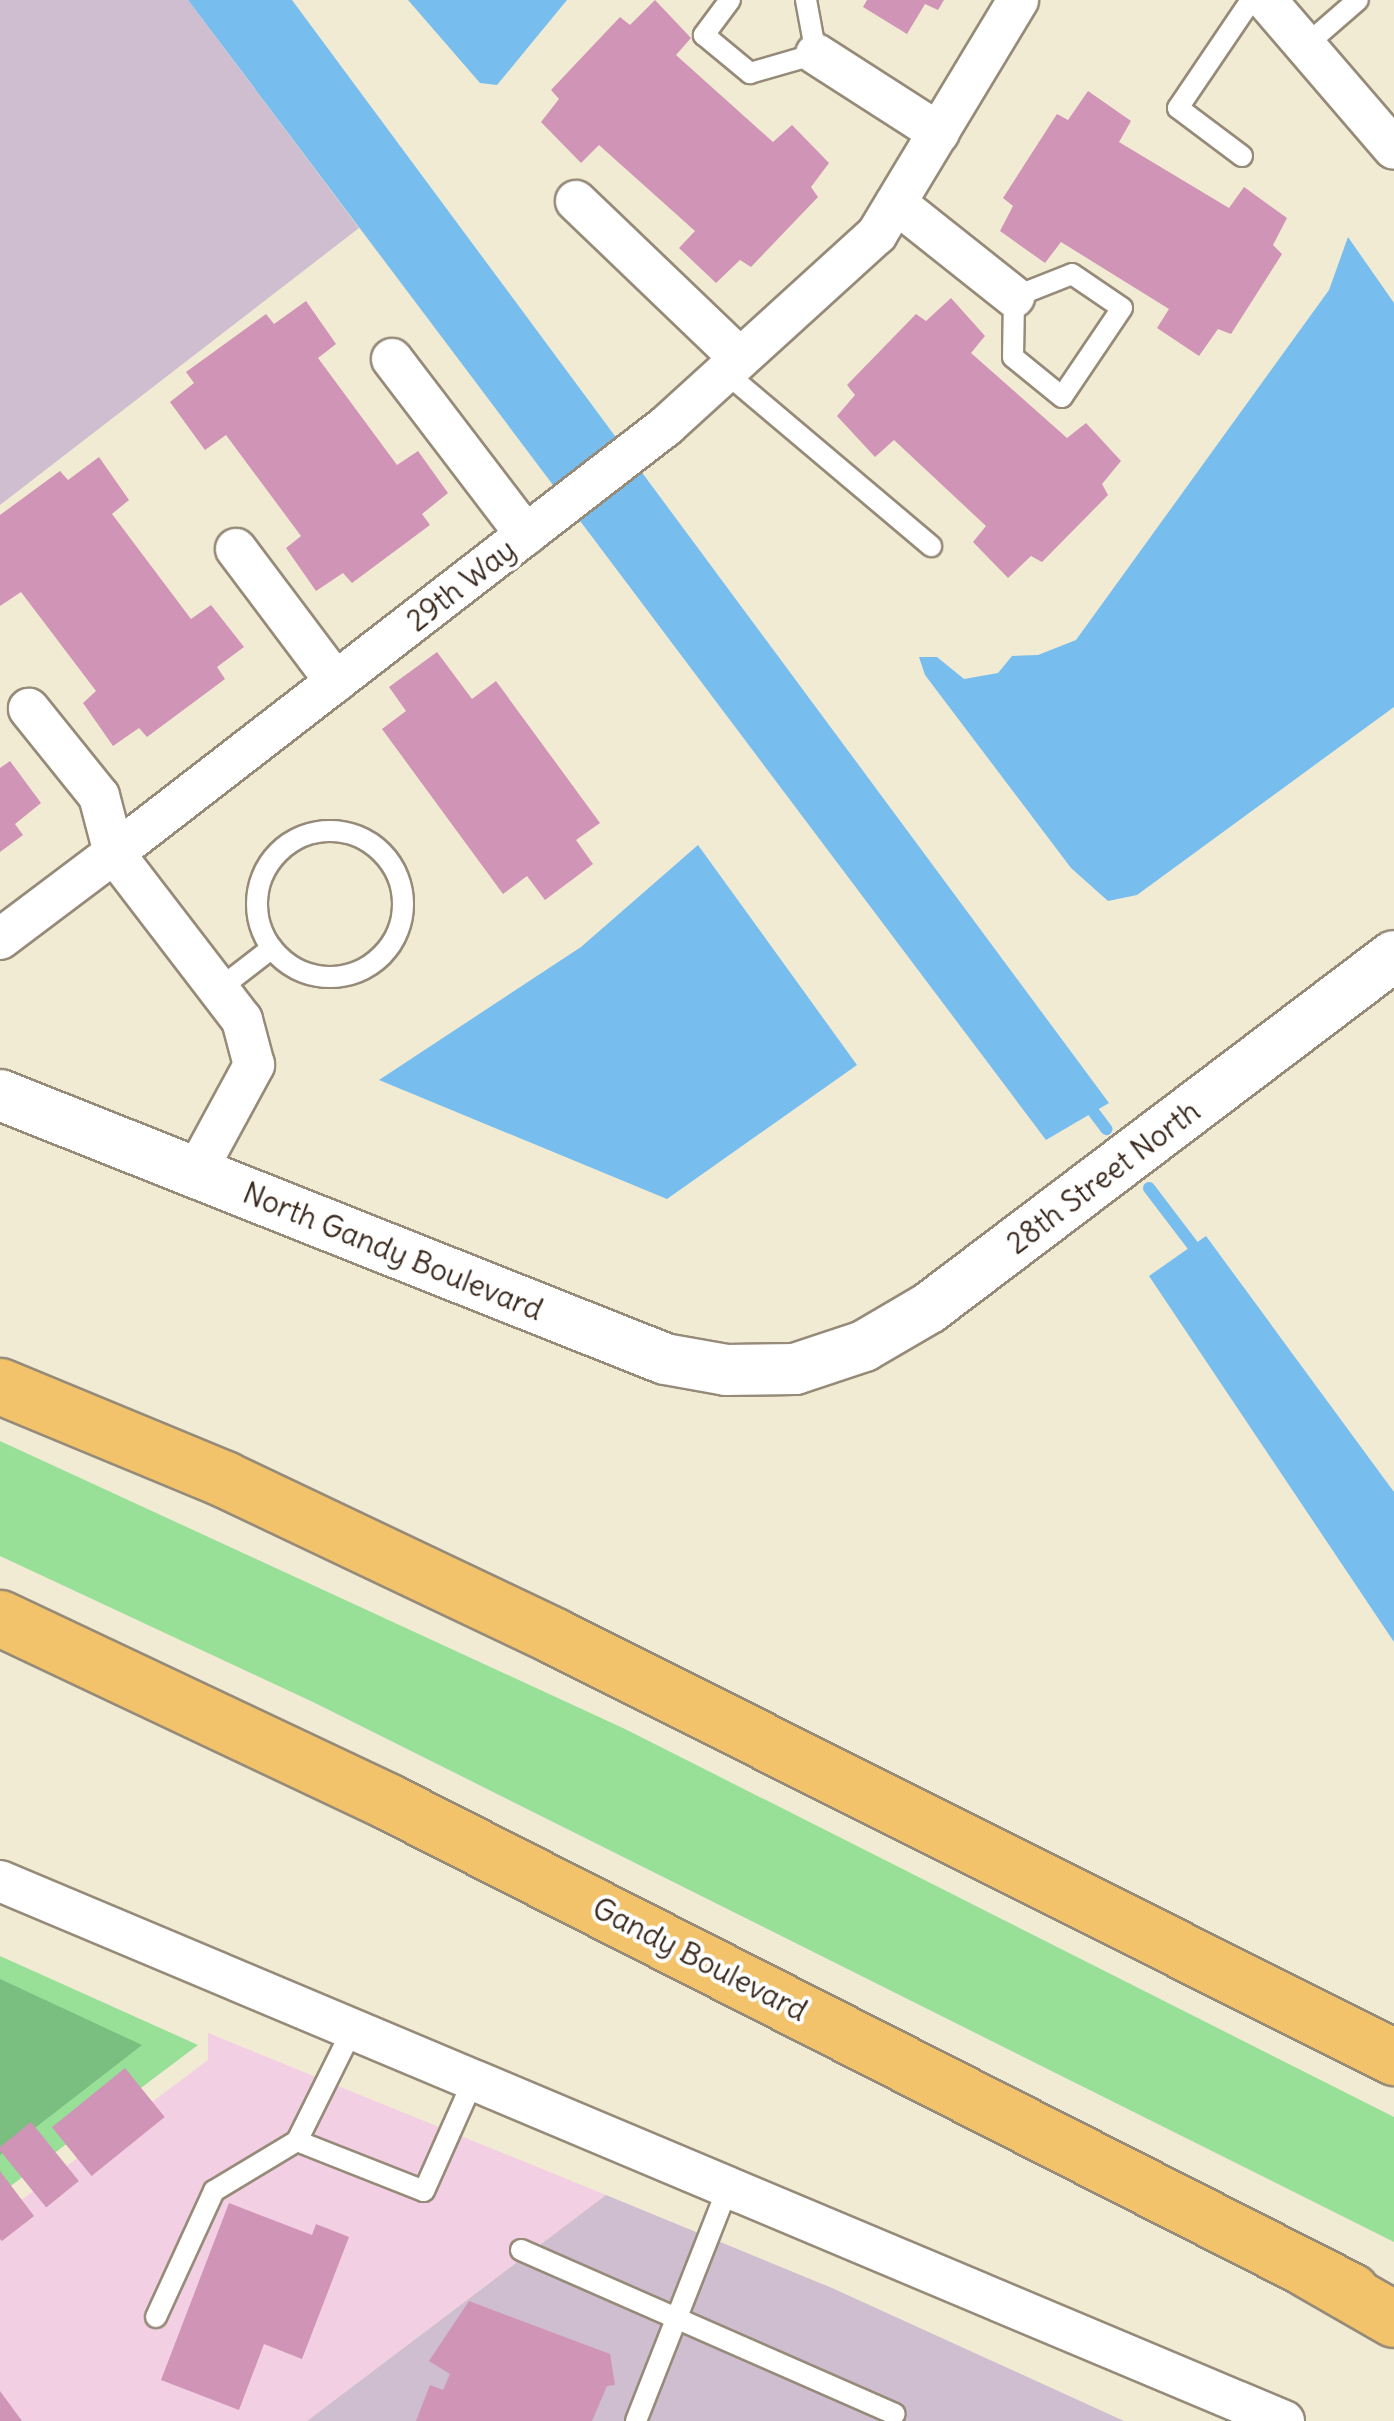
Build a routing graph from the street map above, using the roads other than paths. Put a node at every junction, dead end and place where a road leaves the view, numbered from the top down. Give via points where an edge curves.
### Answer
1 (730, 0) edge
2 (806, 0) edge
3 (1018, 0) edge
4 (1251, 0) edge
5 (1266, 0) edge
6 (1358, 0) edge
7 (1305, 46) junction
8 (816, 54) junction
9 (939, 132) junction
10 (1394, 149) edge
11 (1242, 156) dead end
12 (576, 201) dead end
13 (896, 203) junction
14 (1014, 297) junction
15 (392, 360) dead end
16 (733, 365) junction
17 (526, 535) junction
18 (931, 546) dead end
19 (236, 549) dead end
20 (336, 682) junction
21 (29, 709) dead end
22 (114, 854) junction
23 (0, 938) edge
24 (272, 948) junction
25 (1394, 956) edge
26 (219, 989) junction
27 (0, 1095) edge
28 (196, 1172) junction
29 (795, 1369) joint
30 (0, 1386) edge
31 (0, 1618) edge
32 (0, 1881) edge
33 (352, 2030) junction
34 (1394, 2057) edge
35 (473, 2081) junction
36 (297, 2141) junction
37 (728, 2188) junction
38 (521, 2250) dead end
39 (1394, 2316) edge
40 (156, 2317) dead end
41 (676, 2318) junction
42 (895, 2414) dead end
43 (636, 2421) edge
44 (1284, 2421) edge

1 - 8 lane via 704,35 750,74
2 - 8 lane
3 - 9 street, 29th Way
4 - 11 lane via 1178,108
5 - 7 street
6 - 7 lane
7 - 10 street
8 - 9 street
9 - 13 street, 29th Way
12 - 16 street
13 - 14 street
13 - 16 street, 29th Way via 877,234
14 - 14 lane via 1072,274 1122,308 1062,396 1013,358
15 - 17 street
16 - 17 street, 29th Way
16 - 18 lane
17 - 20 street, 29th Way
19 - 20 street
20 - 22 street, 29th Way
21 - 22 street via 99,796
22 - 23 street, 29th Way
22 - 26 street
24 - 24 lane via 312,975 360,971 380,958 399,927 402,892 394,868 379,850 347,834 312,833 290,842 272,859 259,892 261,927
24 - 26 lane
25 - 29 street, 28th Street North via 929,1308 864,1346
26 - 28 street via 242,1020 254,1065
27 - 28 street, North Gandy Boulevard
28 - 29 street, North Gandy Boulevard via 665,1358 726,1370
30 - 34 highway via 224,1479 519,1620
31 - 39 highway, Gandy Boulevard via 387,1801
32 - 33 street
33 - 35 street
33 - 36 lane
35 - 36 lane via 424,2191
35 - 37 street
36 - 40 lane via 214,2191
37 - 41 lane
37 - 44 street
38 - 41 lane
41 - 42 lane
41 - 43 lane

